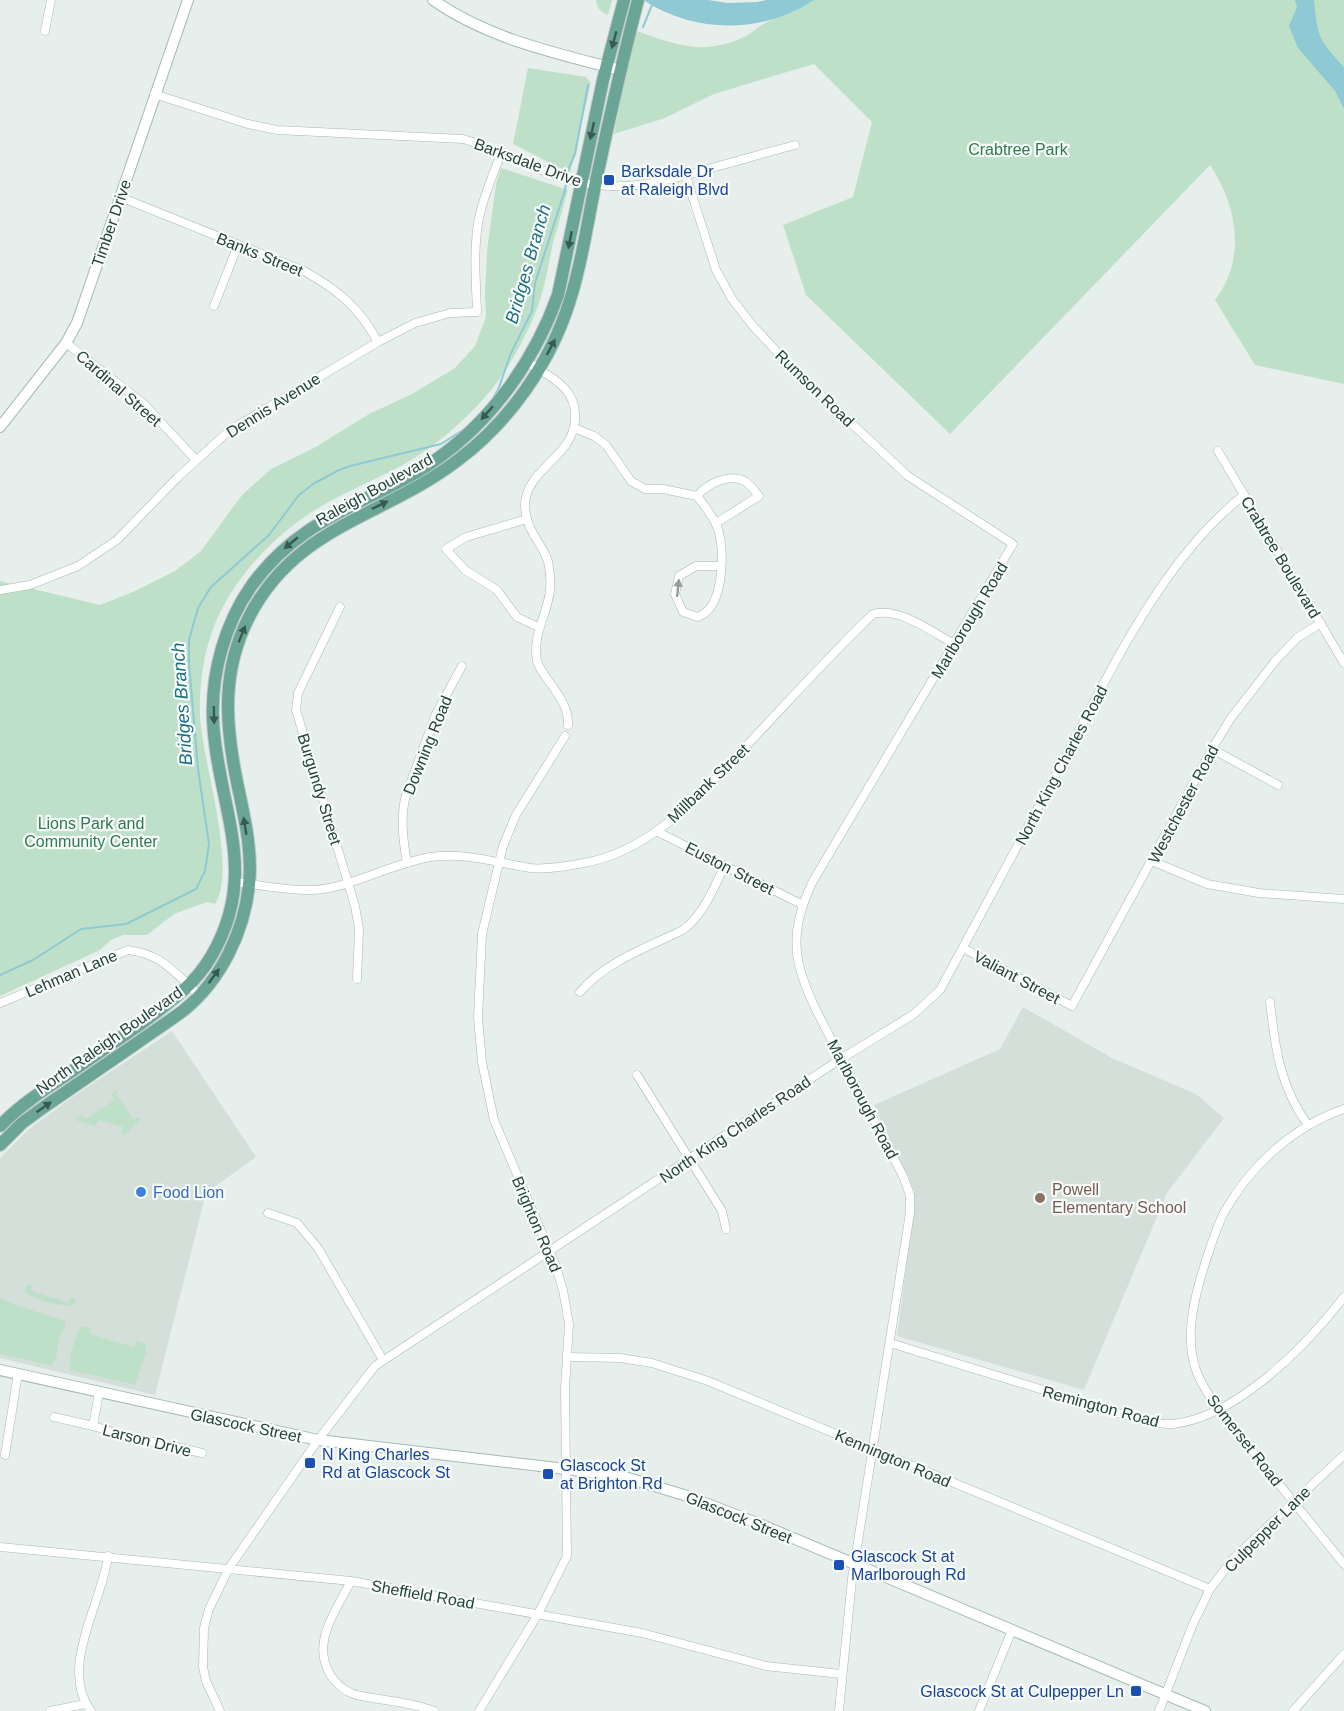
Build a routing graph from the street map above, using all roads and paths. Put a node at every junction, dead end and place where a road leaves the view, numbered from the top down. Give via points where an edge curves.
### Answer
1 (51, 0) edge
2 (188, 0) edge
3 (433, 0) edge
4 (624, 0) edge
5 (638, 0) edge
6 (45, 31) dead end
7 (607, 66) junction
8 (620, 70) junction
9 (154, 94) junction
10 (795, 145) dead end
11 (502, 152) junction
12 (686, 176) junction
13 (581, 183) junction
14 (595, 186) junction
15 (120, 197) junction
16 (238, 245) junction
17 (214, 306) dead end
18 (378, 342) junction
19 (66, 343) junction
20 (527, 362) junction
21 (538, 369) junction
22 (0, 426) edge
23 (574, 428) junction
24 (1218, 451) dead end
25 (196, 460) junction
26 (1244, 495) junction
27 (697, 496) junction
28 (527, 519) junction
29 (716, 523) junction
30 (1013, 544) joint
31 (721, 566) junction
32 (0, 590) edge
33 (340, 608) dead end
34 (1321, 623) junction
35 (538, 627) junction
36 (954, 644) junction
37 (1344, 663) edge
38 (462, 666) dead end
39 (568, 725) dead end
40 (565, 736) dead end
41 (1212, 749) junction
42 (1278, 785) dead end
43 (658, 832) junction
44 (1152, 861) junction
45 (499, 862) junction
46 (407, 863) junction
47 (725, 865) junction
48 (236, 882) junction
49 (347, 882) junction
50 (249, 884) junction
51 (1344, 899) edge
52 (801, 904) junction
53 (963, 948) junction
54 (357, 979) dead end
55 (189, 986) junction
56 (580, 992) dead end
57 (199, 995) junction
58 (1270, 1002) dead end
59 (0, 1003) edge
60 (1072, 1006) joint
61 (842, 1059) junction
62 (637, 1074) dead end
63 (1344, 1109) edge
64 (1308, 1125) junction
65 (0, 1126) edge
66 (0, 1146) edge
67 (692, 1159) junction
68 (268, 1213) dead end
69 (726, 1229) dead end
70 (549, 1250) junction
71 (1344, 1297) edge
72 (890, 1343) junction
73 (568, 1357) junction
74 (383, 1360) junction
75 (0, 1370) edge
76 (18, 1373) junction
77 (99, 1392) junction
78 (1218, 1409) junction
79 (54, 1418) dead end
80 (93, 1426) junction
81 (318, 1440) junction
82 (872, 1449) junction
83 (202, 1453) dead end
84 (5, 1455) dead end
85 (1344, 1455) edge
86 (566, 1469) junction
87 (1293, 1502) junction
88 (0, 1547) edge
89 (108, 1556) junction
90 (855, 1564) junction
91 (1344, 1564) edge
92 (229, 1568) junction
93 (351, 1581) junction
94 (1210, 1589) junction
95 (538, 1614) junction
96 (1012, 1630) junction
97 (1344, 1654) edge
98 (841, 1674) junction
99 (1165, 1693) junction
100 (88, 1707) edge
101 (50, 1711) edge
102 (220, 1711) edge
103 (434, 1711) edge
104 (479, 1711) edge
105 (839, 1711) edge
106 (979, 1711) edge
107 (1159, 1711) edge
108 (1205, 1711) edge
109 (1293, 1711) edge

1 - 6 street
2 - 9 street, Timber Drive
3 - 7 street via 499,36
4 -> 7 main road, Raleigh Boulevard
5 - 8 main road, Raleigh Boulevard
7 - 8 street
7 -> 13 main road, Raleigh Boulevard
8 - 14 main road, Raleigh Boulevard
9 - 11 street, Barksdale Drive via 277,130 463,139
9 - 15 street, Timber Drive
10 - 12 street, Barksdale Drive
11 - 13 street, Barksdale Drive
11 - 18 street, Dennis Avenue via 479,219 475,258 477,312 450,313 416,322
12 - 14 street, Barksdale Drive via 653,184
12 - 30 street, Rumson Road via 716,270 753,326 791,367 908,476
13 - 14 street, Barksdale Drive
13 -> 20 main road, Raleigh Boulevard via 558,295
21 -> 14 main road, Raleigh Boulevard via 552,347 571,300
15 - 16 street, Banks Street
15 - 19 street, Timber Drive via 77,323
16 - 17 street
16 - 18 street, Banks Street via 331,287 351,303
18 - 25 street, Dennis Avenue via 230,430
19 - 22 street, Timber Drive
19 - 25 street, Cardinal Street via 144,404
20 - 21 street
20 -> 48 main road, Raleigh Boulevard via 486,415 450,449 297,538 264,569 237,611 221,652 213,720 236,853
21 - 23 street via 573,397
50 -> 21 main road, Raleigh Boulevard via 246,825 227,720 229,678 249,617 275,578 312,544 426,482 459,459 497,424
23 - 27 street via 606,445 631,482 645,489
23 - 28 street via 569,442 528,489
24 - 26 street, Crabtree Boulevard
25 - 32 street, Dennis Avenue via 117,540 78,566 30,585
26 - 34 street, Crabtree Boulevard
26 - 53 street, North King Charles Road via 1198,538 1143,614
27 - 29 street
27 - 29 street via 719,481 737,479 746,482 759,496
28 - 35 street via 549,563 550,591
28 - 35 street via 466,537 446,549 465,570 497,590 517,617
29 - 31 street via 722,539
30 - 36 street, Marlborough Road
31 -> 31 street via 718,591 710,609 698,617 683,612 675,594 679,576 696,566
33 - 49 street, Burgundy Street via 298,693 296,710
34 - 37 street, Crabtree Boulevard
34 - 41 street, Westchester Road via 1297,638 1276,660 1230,718
35 - 39 street via 537,662 560,696 568,713
36 - 43 street, Millbank Street via 904,618 881,612 873,614 693,801
36 - 52 street, Marlborough Road
38 - 46 street, Downing Road via 436,714 406,795 402,827
40 - 45 street, Brighton Road via 516,815
41 - 42 street
41 - 44 street, Westchester Road
43 - 45 street, Millbank Street via 621,852 585,863 533,868
43 - 47 street, Euston Street
44 - 51 street via 1207,884 1259,893
44 - 60 street, Westchester Road
45 - 46 street, Millbank Street via 460,856
45 - 70 street, Brighton Road via 482,934 478,1018 482,1062 494,1120
46 - 49 street, Millbank Street
47 - 52 street, Euston Street
47 - 56 street via 694,922 606,969
48 - 50 street, Millbank Street
48 - 55 main road, North Raleigh Boulevard via 218,944
49 - 50 street, Millbank Street via 314,890
49 - 54 street, Burgundy Street via 359,929
57 -> 50 main road, North Raleigh Boulevard via 231,950
52 - 61 street, Marlborough Road via 799,965
53 - 60 street, Valiant Street
53 - 61 street, North King Charles Road via 940,990 914,1014
55 - 57 street, Lehman Lane
55 - 59 street, Lehman Lane via 156,957 128,950
55 - 65 main road, North Raleigh Boulevard via 176,999 29,1100
66 -> 57 main road, North Raleigh Boulevard via 22,1123 185,1009
58 - 64 street via 1285,1085
61 - 67 street, North King Charles Road
61 - 72 street, Marlborough Road via 910,1195
62 - 67 street
63 - 64 street, Somerset Road
64 - 78 street, Somerset Road via 1259,1165 1225,1212 1204,1267 1193,1305 1191,1350 1203,1387
67 - 69 street via 722,1211
67 - 70 street, North King Charles Road
68 - 74 street via 297,1223 318,1248
70 - 73 street, Brighton Road via 567,1312
70 - 74 street, North King Charles Road
71 - 78 street, Remington Road via 1295,1354
72 - 78 street, Remington Road via 1141,1420 1169,1424 1190,1421
72 - 82 street, Marlborough Road
73 - 82 street, Kennington Road via 652,1363 708,1381
73 - 86 street, Brighton Road
74 - 81 street, North King Charles Road
75 - 76 street, Glascock Street
76 - 77 street, Glascock Street
76 - 84 street
77 - 80 street, Larson Drive
77 - 81 street, Glascock Street
78 - 87 street, Somerset Road
79 - 80 street, Larson Drive
80 - 83 street, Larson Drive
81 - 86 street, Glascock Street
81 - 92 street, North King Charles Road
82 - 90 street, Marlborough Road
82 - 94 street, Kennington Road
85 - 87 street, Culpepper Lane
86 - 90 street, Glascock Street via 625,1478 684,1495
86 - 95 street, Brighton Road via 567,1556
87 - 91 street, Somerset Road
87 - 94 street, Culpepper Lane via 1233,1559
88 - 89 street, Sheffield Road
89 - 92 street, Sheffield Road
89 - 100 street via 82,1653 81,1685
90 - 96 street, Glascock Street
90 - 98 street, Marlborough Road
92 - 93 street, Sheffield Road
92 - 102 street, North King Charles Road via 209,1608 202,1646 206,1681
93 - 95 street, Sheffield Road
93 - 103 street via 324,1635 323,1657 330,1674 358,1696
94 - 99 street, Culpepper Lane
95 - 98 street, Sheffield Road via 642,1634 766,1666
95 - 104 street, Brighton Road
96 - 99 street, Glascock Street
96 - 106 street
97 - 109 street
98 - 105 street, Marlborough Road
99 - 107 street, Culpepper Lane
99 - 108 street, Glascock Street
100 - 101 street

